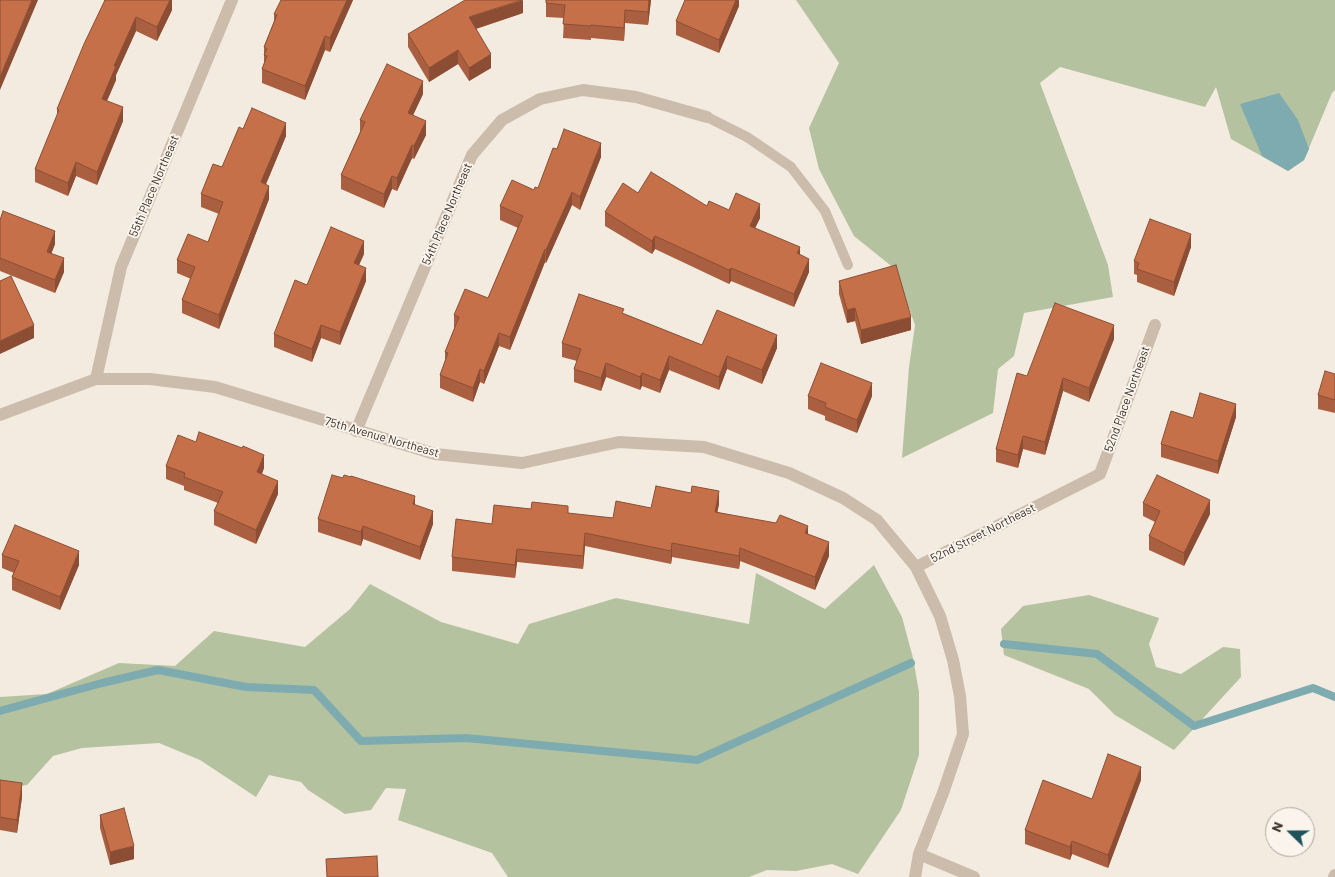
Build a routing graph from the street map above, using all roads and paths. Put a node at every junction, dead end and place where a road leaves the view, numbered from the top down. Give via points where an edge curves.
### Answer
1 (232, 0) edge
2 (706, 117) joint
3 (848, 265) dead end
4 (1155, 325) dead end
5 (96, 379) junction
6 (0, 415) edge
7 (356, 431) junction
8 (1100, 474) joint
9 (916, 567) junction
10 (918, 854) junction
11 (915, 877) edge
12 (974, 877) edge

1 - 5 street, 55th Place Northeast via 120,267
2 - 3 lane via 747,137 791,167 825,212
2 - 7 street, 54th Place Northeast via 636,97 583,90 540,99 502,120 472,155
4 - 8 street, 52nd Place Northeast
5 - 6 street, 75th Avenue Northeast
5 - 7 street, 75th Avenue Northeast via 150,379 214,387
7 - 9 street, 75th Avenue Northeast via 435,454 522,463 619,442 704,447 789,472 843,498 877,520
8 - 9 street, 52nd Street Northeast
9 - 10 street, 52nd Street Northeast via 940,616 953,660 963,734
10 - 11 street, 52nd Street Northeast
10 - 12 street

